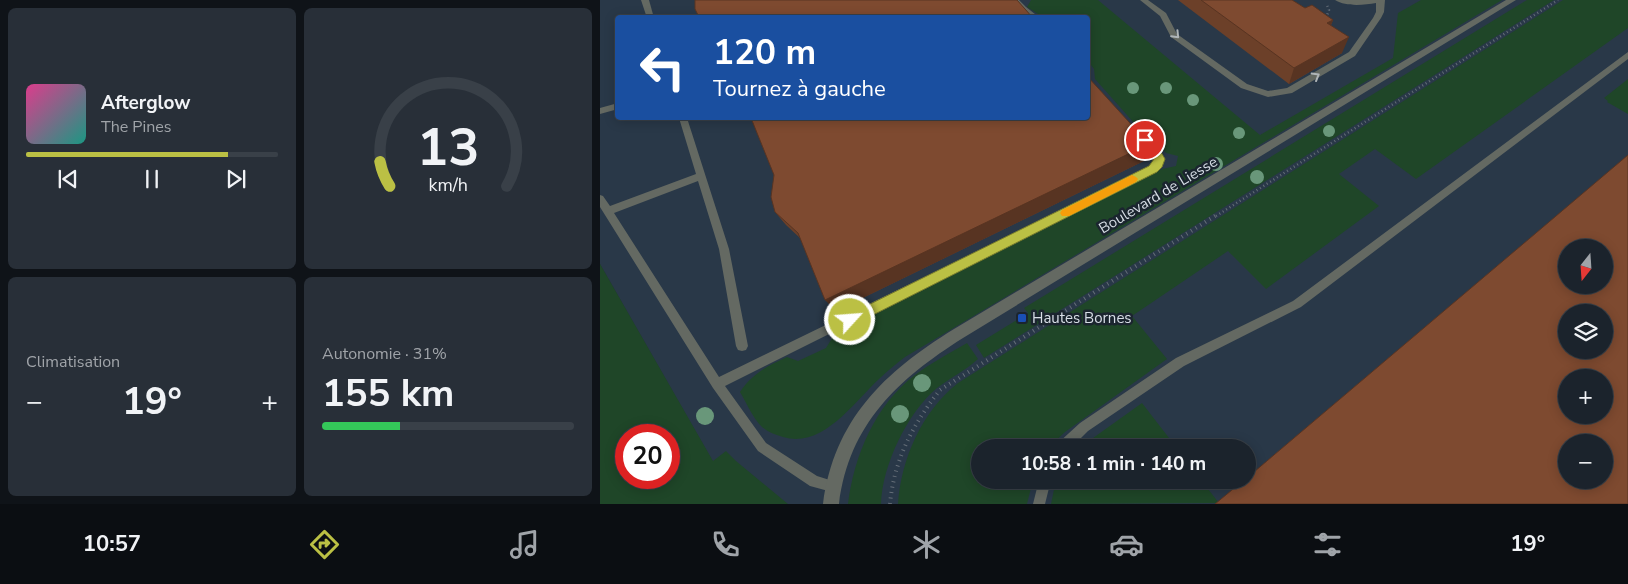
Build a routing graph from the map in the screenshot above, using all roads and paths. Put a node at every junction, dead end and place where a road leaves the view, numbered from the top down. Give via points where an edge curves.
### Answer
1 (645, 0) edge
2 (1015, 0) edge
3 (1144, 0) edge
4 (1325, 0) edge
5 (1339, 0) edge
6 (1380, 0) edge
7 (1512, 0) edge
8 (1558, 0) edge
9 (650, 15) edge
10 (1032, 15) edge
11 (1321, 23) edge
12 (1628, 55) edge
13 (615, 107) edge
14 (600, 111) edge
15 (685, 120) edge
16 (1131, 126) edge
17 (701, 176) junction
18 (600, 199) edge
19 (608, 211) junction
20 (742, 346) dead end
21 (717, 384) junction
22 (1071, 439) edge
23 (832, 486) junction
24 (1043, 489) edge
25 (830, 504) edge
26 (890, 504) edge
27 (1039, 504) edge

1 - 9 lane
2 - 10 lane
3 -> 6 lane via 1163,15 1174,35 1244,86 1268,94 1289,91 1352,54 1377,18
4 - 11 path via 1329,10
5 - 6 lane via 1362,3
7 - 23 street, Boulevard de Liesse via 910,366 876,398 845,446
8 - 26 path via 940,390 907,442 892,481
12 - 22 lane via 1297,304 1180,362 1091,422
13 - 14 lane
15 - 17 lane
16 - 21 lane via 1160,159 1153,169
17 - 19 lane
17 - 20 lane via 724,249
18 - 19 lane
19 - 21 lane
21 - 23 lane via 762,447 814,482
23 - 25 street, Boulevard de Liesse
24 - 27 lane

